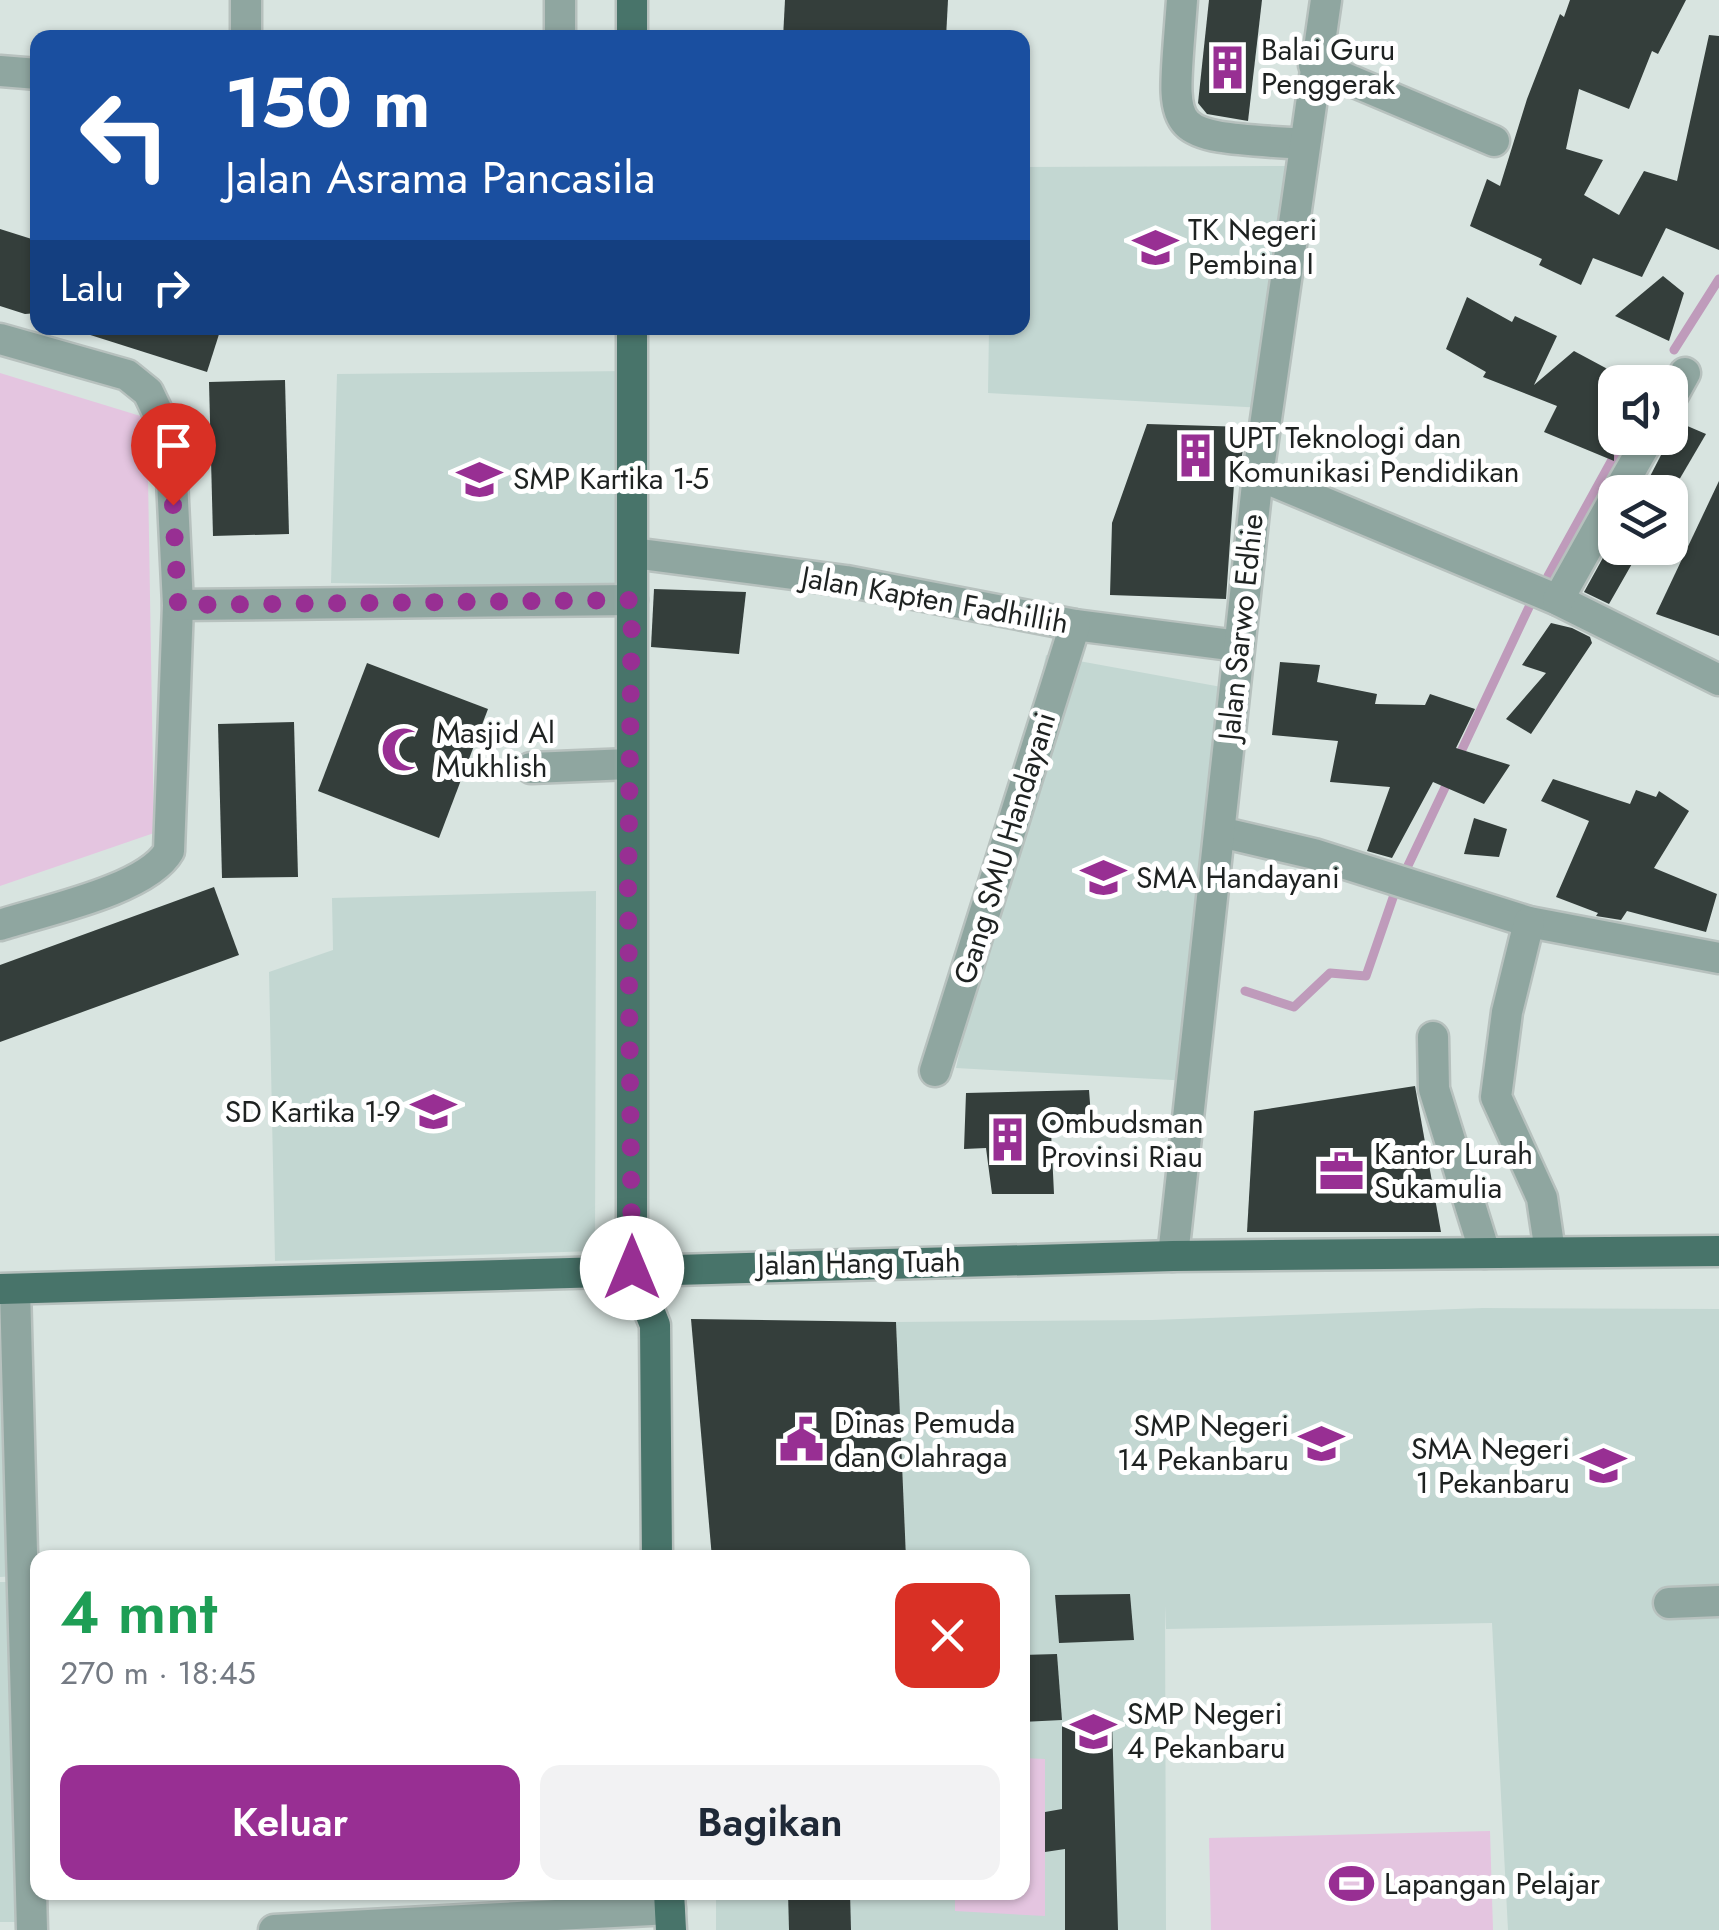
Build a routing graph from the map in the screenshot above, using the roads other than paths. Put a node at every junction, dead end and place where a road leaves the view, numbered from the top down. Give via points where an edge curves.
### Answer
1 (246, 0) edge
2 (560, 0) edge
3 (632, 0) edge
4 (1182, 0) edge
5 (1326, 0) edge
6 (246, 30) edge
7 (560, 30) edge
8 (632, 30) edge
9 (1314, 66) junction
10 (0, 71) edge
11 (30, 73) edge
12 (1494, 141) dead end
13 (1303, 144) junction
14 (632, 335) edge
15 (0, 339) edge
16 (1258, 475) junction
17 (1598, 529) edge
18 (633, 553) junction
19 (632, 600) junction
20 (1558, 600) junction
21 (178, 605) junction
22 (1075, 625) junction
23 (1238, 646) junction
24 (1719, 680) edge
25 (630, 764) junction
26 (531, 768) dead end
27 (1220, 832) junction
28 (1528, 922) junction
29 (0, 925) edge
30 (1719, 958) edge
31 (1433, 1038) dead end
32 (935, 1071) dead end
33 (1550, 1252) junction
34 (1719, 1252) edge
35 (1485, 1253) junction
36 (1173, 1256) junction
37 (632, 1268) junction
38 (8, 1289) edge
39 (657, 1550) edge
40 (1719, 1601) edge
41 (1669, 1603) dead end
42 (30, 1611) edge
43 (32, 1900) edge
44 (670, 1911) edge
45 (32, 1930) edge
46 (274, 1930) edge

1 - 6 street
2 - 7 street
3 - 8 main road
4 - 13 street via 1176,86 1177,114 1186,127 1217,138
5 - 9 street, Jalan Sarwo Edhie
9 - 12 street
9 - 13 street, Jalan Sarwo Edhie
10 - 11 street
13 - 16 street, Jalan Sarwo Edhie
14 - 18 main road
15 - 21 street via 96,363 148,392 170,438
16 - 20 street
16 - 23 street, Jalan Sarwo Edhie
17 - 20 street
18 - 19 main road
18 - 22 street, Jalan Kapten Fadhillih via 846,581
19 - 21 street
19 - 25 main road
20 - 24 street
21 - 29 street via 169,851 161,865 133,880
22 - 23 street, Jalan Kapten Fadhillih
22 - 32 street, Gang SMU Handayani
23 - 27 street, Jalan Sarwo Edhie
25 - 26 street
25 - 37 main road
27 - 28 street via 1314,854
27 - 36 street, Jalan Sarwo Edhie
28 - 30 street
28 - 33 street via 1496,1097 1542,1198
31 - 35 street via 1434,1088
33 - 34 main road, Jalan Hang Tuah
33 - 35 main road, Jalan Hang Tuah
35 - 36 main road, Jalan Hang Tuah
36 - 37 main road, Jalan Hang Tuah
37 - 38 main road, Jalan Hang Tuah
37 - 39 main road via 655,1325
38 - 42 street
40 - 41 street
43 - 45 street
44 - 46 street

